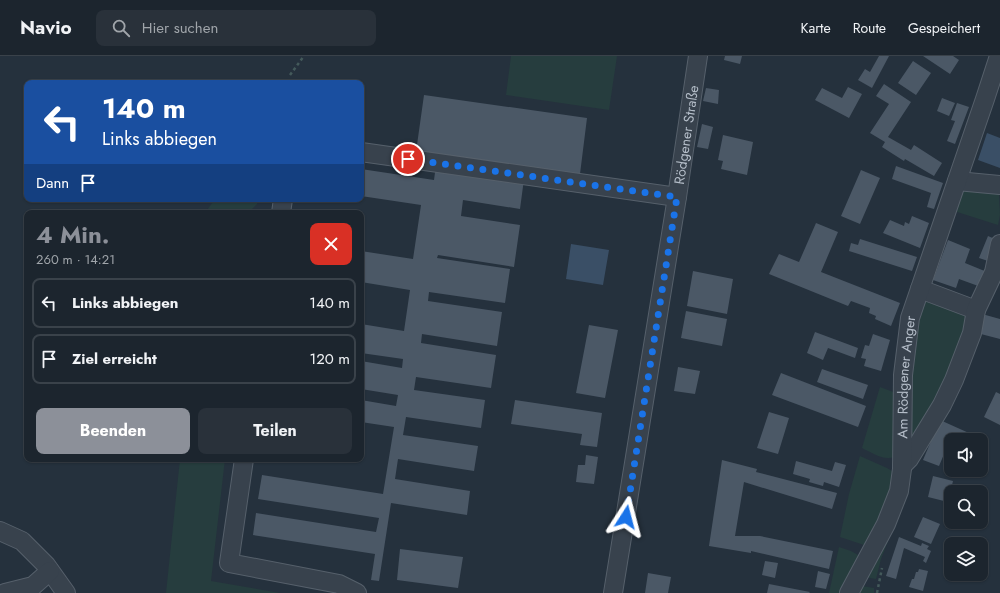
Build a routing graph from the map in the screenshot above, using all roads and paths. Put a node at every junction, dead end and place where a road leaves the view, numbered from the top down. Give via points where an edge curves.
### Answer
1 (304, 56) edge
2 (698, 56) edge
3 (999, 56) edge
4 (290, 75) dead end
5 (364, 152) edge
6 (957, 181) junction
7 (1000, 185) edge
8 (677, 197) junction
9 (1000, 244) edge
10 (920, 289) junction
11 (976, 310) junction
12 (244, 462) edge
13 (902, 466) junction
14 (0, 531) edge
15 (50, 571) junction
16 (5, 593) edge
17 (66, 593) edge
18 (357, 593) edge
19 (613, 593) edge
20 (850, 593) edge

1 - 4 path
2 - 8 street, Rödgener Straße
3 - 6 street, Am Rödgener Anger
5 - 8 street
6 - 7 street
6 - 10 street, Am Rödgener Anger
8 - 19 street, Rödgener Straße
9 - 11 street, Am Rödgener Anger via 994,272
10 - 11 street
10 - 13 street, Am Rödgener Anger via 910,318 903,375
11 - 13 street, Am Rödgener Anger via 972,332 942,406
12 - 18 street via 229,563 339,584
13 - 20 street, Am Rödgener Anger via 899,491 886,524
14 - 15 street via 22,542
15 - 16 street via 33,586
15 - 17 street

